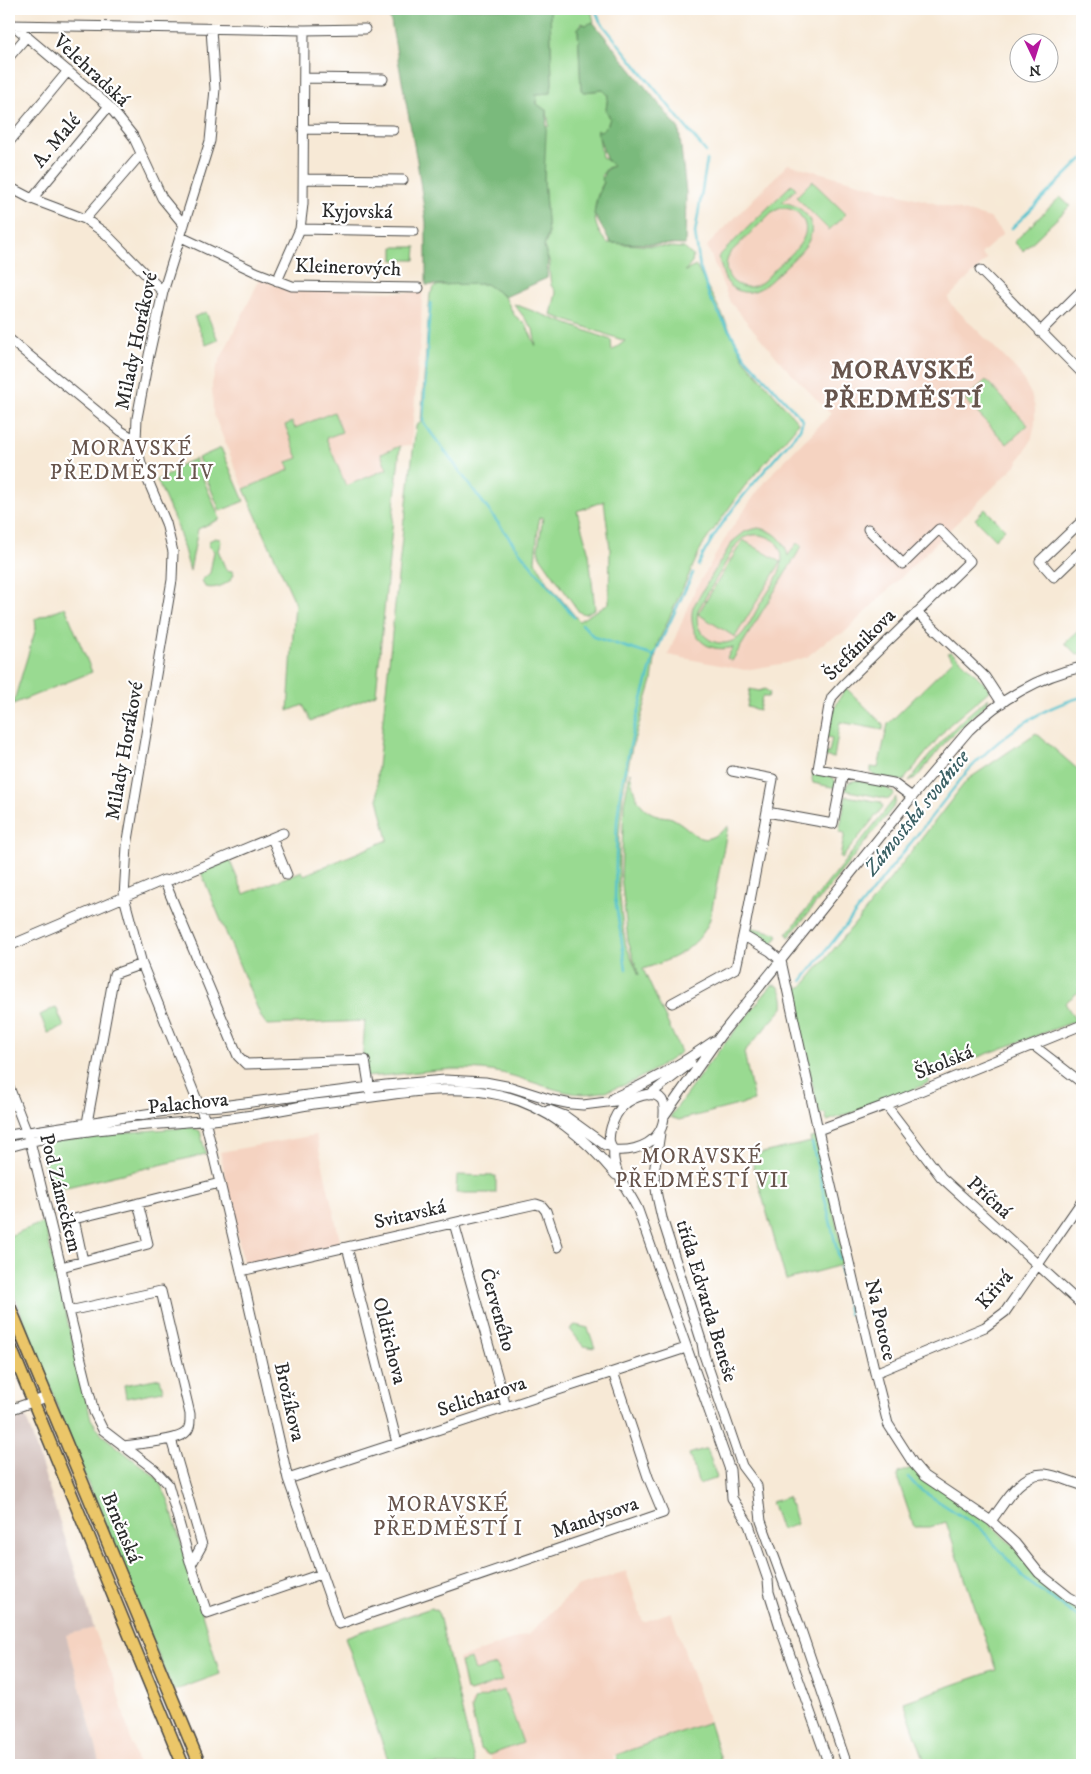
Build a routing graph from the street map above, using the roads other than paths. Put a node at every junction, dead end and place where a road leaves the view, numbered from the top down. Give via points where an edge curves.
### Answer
1 (11, 25) edge
2 (211, 29) junction
3 (365, 29) dead end
4 (304, 30) junction
5 (27, 36) junction
6 (9, 58) edge
7 (68, 71) junction
8 (304, 78) junction
9 (383, 79) dead end
10 (109, 106) junction
11 (303, 129) junction
12 (393, 130) dead end
13 (9, 142) edge
14 (141, 154) junction
15 (304, 180) junction
16 (403, 180) dead end
17 (9, 187) edge
18 (32, 199) junction
19 (85, 219) junction
20 (184, 225) junction
21 (300, 229) junction
22 (414, 231) dead end
23 (181, 237) junction
24 (980, 270) dead end
25 (277, 281) junction
26 (419, 288) dead end
27 (1082, 290) edge
28 (163, 292) junction
29 (1040, 332) junction
30 (9, 339) edge
31 (1082, 373) edge
32 (136, 440) junction
33 (1082, 521) edge
34 (868, 529) dead end
35 (1082, 550) edge
36 (918, 612) junction
37 (1082, 667) edge
38 (1002, 703) junction
39 (732, 772) dead end
40 (843, 773) junction
41 (912, 797) junction
42 (767, 812) junction
43 (283, 833) dead end
44 (272, 838) junction
45 (287, 875) dead end
46 (165, 882) junction
47 (124, 897) junction
48 (744, 936) junction
49 (9, 946) edge
50 (780, 961) junction
51 (142, 964) junction
52 (672, 1003) dead end
53 (1082, 1025) edge
54 (720, 1036) junction
55 (1033, 1045) junction
56 (1082, 1083) edge
57 (9, 1087) edge
58 (369, 1087) junction
59 (649, 1094) junction
60 (371, 1097) junction
61 (634, 1099) junction
62 (601, 1103) junction
63 (532, 1105) junction
64 (886, 1105) junction
65 (201, 1107) junction
66 (664, 1116) junction
67 (205, 1120) junction
68 (88, 1123) junction
69 (661, 1128) junction
70 (818, 1130) junction
71 (27, 1131) junction
72 (9, 1135) edge
73 (30, 1141) junction
74 (9, 1146) edge
75 (612, 1148) junction
76 (220, 1183) junction
77 (625, 1185) junction
78 (1082, 1201) edge
79 (138, 1203) junction
80 (454, 1223) junction
81 (347, 1247) junction
82 (558, 1247) dead end
83 (83, 1261) junction
84 (1038, 1265) junction
85 (62, 1267) junction
86 (241, 1271) junction
87 (9, 1305) edge
88 (1082, 1305) edge
89 (69, 1311) junction
90 (9, 1344) edge
91 (686, 1348) junction
92 (614, 1372) junction
93 (875, 1374) junction
94 (47, 1397) junction
95 (33, 1402) junction
96 (506, 1407) junction
97 (9, 1410) edge
98 (171, 1439) junction
99 (397, 1444) junction
100 (123, 1446) junction
101 (752, 1478) junction
102 (288, 1479) junction
103 (730, 1485) junction
104 (1082, 1485) edge
105 (759, 1498) junction
106 (737, 1506) junction
107 (991, 1521) junction
108 (191, 1565) junction
109 (321, 1574) junction
110 (1082, 1604) edge
111 (339, 1624) joint
112 (183, 1765) edge
113 (200, 1765) edge
114 (829, 1765) edge
115 (847, 1765) edge

1 - 2 street
1 - 5 street, Velehradská
2 - 4 street
2 - 20 street, Milady Horákové via 215,89 210,140
3 - 4 street
4 - 8 street, Kyjovská
5 - 6 street
5 - 7 street, Velehradská
7 - 10 street, Velehradská
7 - 13 street, A. Malé
8 - 9 street
8 - 11 street, Kyjovská
10 - 14 street, Velehradská
10 - 18 street, A. Malé
11 - 12 street
11 - 15 street, Kyjovská
14 - 19 street
14 - 20 street, Velehradská via 162,198
15 - 16 street, Kyjovská
15 - 21 street, Kyjovská
17 - 18 street, A. Malé
18 - 19 street, A. Malé
19 - 28 street, A. Malé via 106,234
20 - 23 street, Milady Horákové
21 - 22 street, Kyjovská
21 - 25 street, Kyjovská
23 - 25 street
23 - 28 street, Milady Horákové
24 - 29 street
25 - 26 street, Kleinerových via 292,286
27 - 29 street
28 - 32 street, Milady Horákové via 137,418
29 - 31 street
30 - 32 street via 118,429
32 - 47 street, Milady Horákové via 141,464 166,523 173,552 172,580 127,846
33 - 35 street via 1040,562 1054,577
34 - 36 street, Štefánikova via 903,564 939,529 970,561
36 - 38 street, Štefánikova via 985,677
36 - 40 street, Štefánikova via 832,698 818,769
37 - 38 street via 1044,679
38 - 41 street via 969,730
39 - 42 street via 773,779
40 - 41 street, Štefánikova via 893,784
40 - 42 street via 833,824
41 - 50 street
42 - 48 street
43 - 44 street
44 - 45 street
44 - 46 street
46 - 47 street
46 - 58 street via 238,1056 246,1064 365,1060
47 - 49 street
47 - 51 street, Milady Horákové
48 - 50 street via 770,950
48 - 52 street via 736,968
50 - 54 street
50 - 70 street, Na Potoce
51 - 65 street, Milady Horákové
51 - 68 street via 114,974
53 - 55 street, Školská
54 - 59 street
54 - 62 street via 684,1063
54 - 66 street
55 - 56 street
55 - 64 street, Školská
57 - 71 street, Pod Zámečkem
58 - 60 street
58 - 62 street, Palachova via 465,1080 511,1087 571,1104
58 - 65 street, Palachova
59 - 61 street
59 - 66 street via 661,1099
60 - 63 street, Palachova via 425,1090 464,1090 500,1095
60 - 67 street, Palachova
61 - 62 street, Palachova
61 - 75 street via 617,1113 610,1134
63 - 75 street via 565,1116
63 - 77 street, Palachova via 583,1140
64 - 70 street, Školská
64 - 84 street, Příčná via 941,1177
65 - 67 street, Milady Horákové
65 - 68 street, Palachova
66 - 69 street
67 - 73 street, Palachova via 88,1131
67 - 76 street, Brožíkova
68 - 71 street, Palachova
69 - 75 street via 645,1146 626,1151
69 - 101 street, třída Edvarda Beneše via 654,1184 662,1218 742,1466
70 - 93 street, Na Potoce
71 - 72 street, Palachova
71 - 73 street, Pod Zámečkem
73 - 74 street, Palachova
73 - 85 street, Pod Zámečkem
75 - 77 street via 616,1168
76 - 79 street
76 - 86 street, Brožíkova
77 - 91 street, třída Edvarda Beneše via 638,1210
78 - 84 street, Křivá
79 - 83 street via 74,1219
79 - 83 street via 148,1244
80 - 81 street, Svitavská
80 - 82 street, Svitavská via 540,1205 546,1211
80 - 96 street, Červeného
81 - 86 street, Svitavská
81 - 99 street, Oldřichova
83 - 85 street
84 - 88 street, Příčná
84 - 93 street, Křivá via 1005,1312 985,1327
85 - 89 street, Pod Zámečkem
86 - 102 street, Brožíkova
87 - 94 main road, Brněnská
89 - 98 street via 161,1291 190,1414 190,1426 185,1434
89 - 100 street, Pod Zámečkem via 94,1412 103,1430
90 - 95 main road, Brněnská
91 - 92 street, Selicharova
91 - 103 street, třída Edvarda Beneše via 730,1470
92 - 96 street, Selicharova
92 - 111 street, Mandysova via 663,1513
93 - 107 street, Na Potoce via 888,1424 913,1463 924,1476
94 - 95 street
94 - 113 main road, Brněnská
95 - 97 street
95 - 112 main road, Brněnská
96 - 99 street, Selicharova
98 - 100 street
98 - 108 street via 202,1545
99 - 102 street, Selicharova
100 - 108 street, Pod Zámečkem via 168,1484
101 - 103 street via 739,1477
101 - 105 street, třída Edvarda Beneše
102 - 109 street, Brožíkova
103 - 106 street, třída Edvarda Beneše
104 - 107 street via 1044,1474 1030,1476 1020,1483
105 - 106 street via 751,1510
105 - 115 street, třída Edvarda Beneše via 761,1521
106 - 114 street, třída Edvarda Beneše via 749,1525 780,1627
107 - 110 street, Na Potoce via 1015,1543 1039,1573
108 - 109 street, Pod Zámečkem via 207,1614
109 - 111 street, Brožíkova

